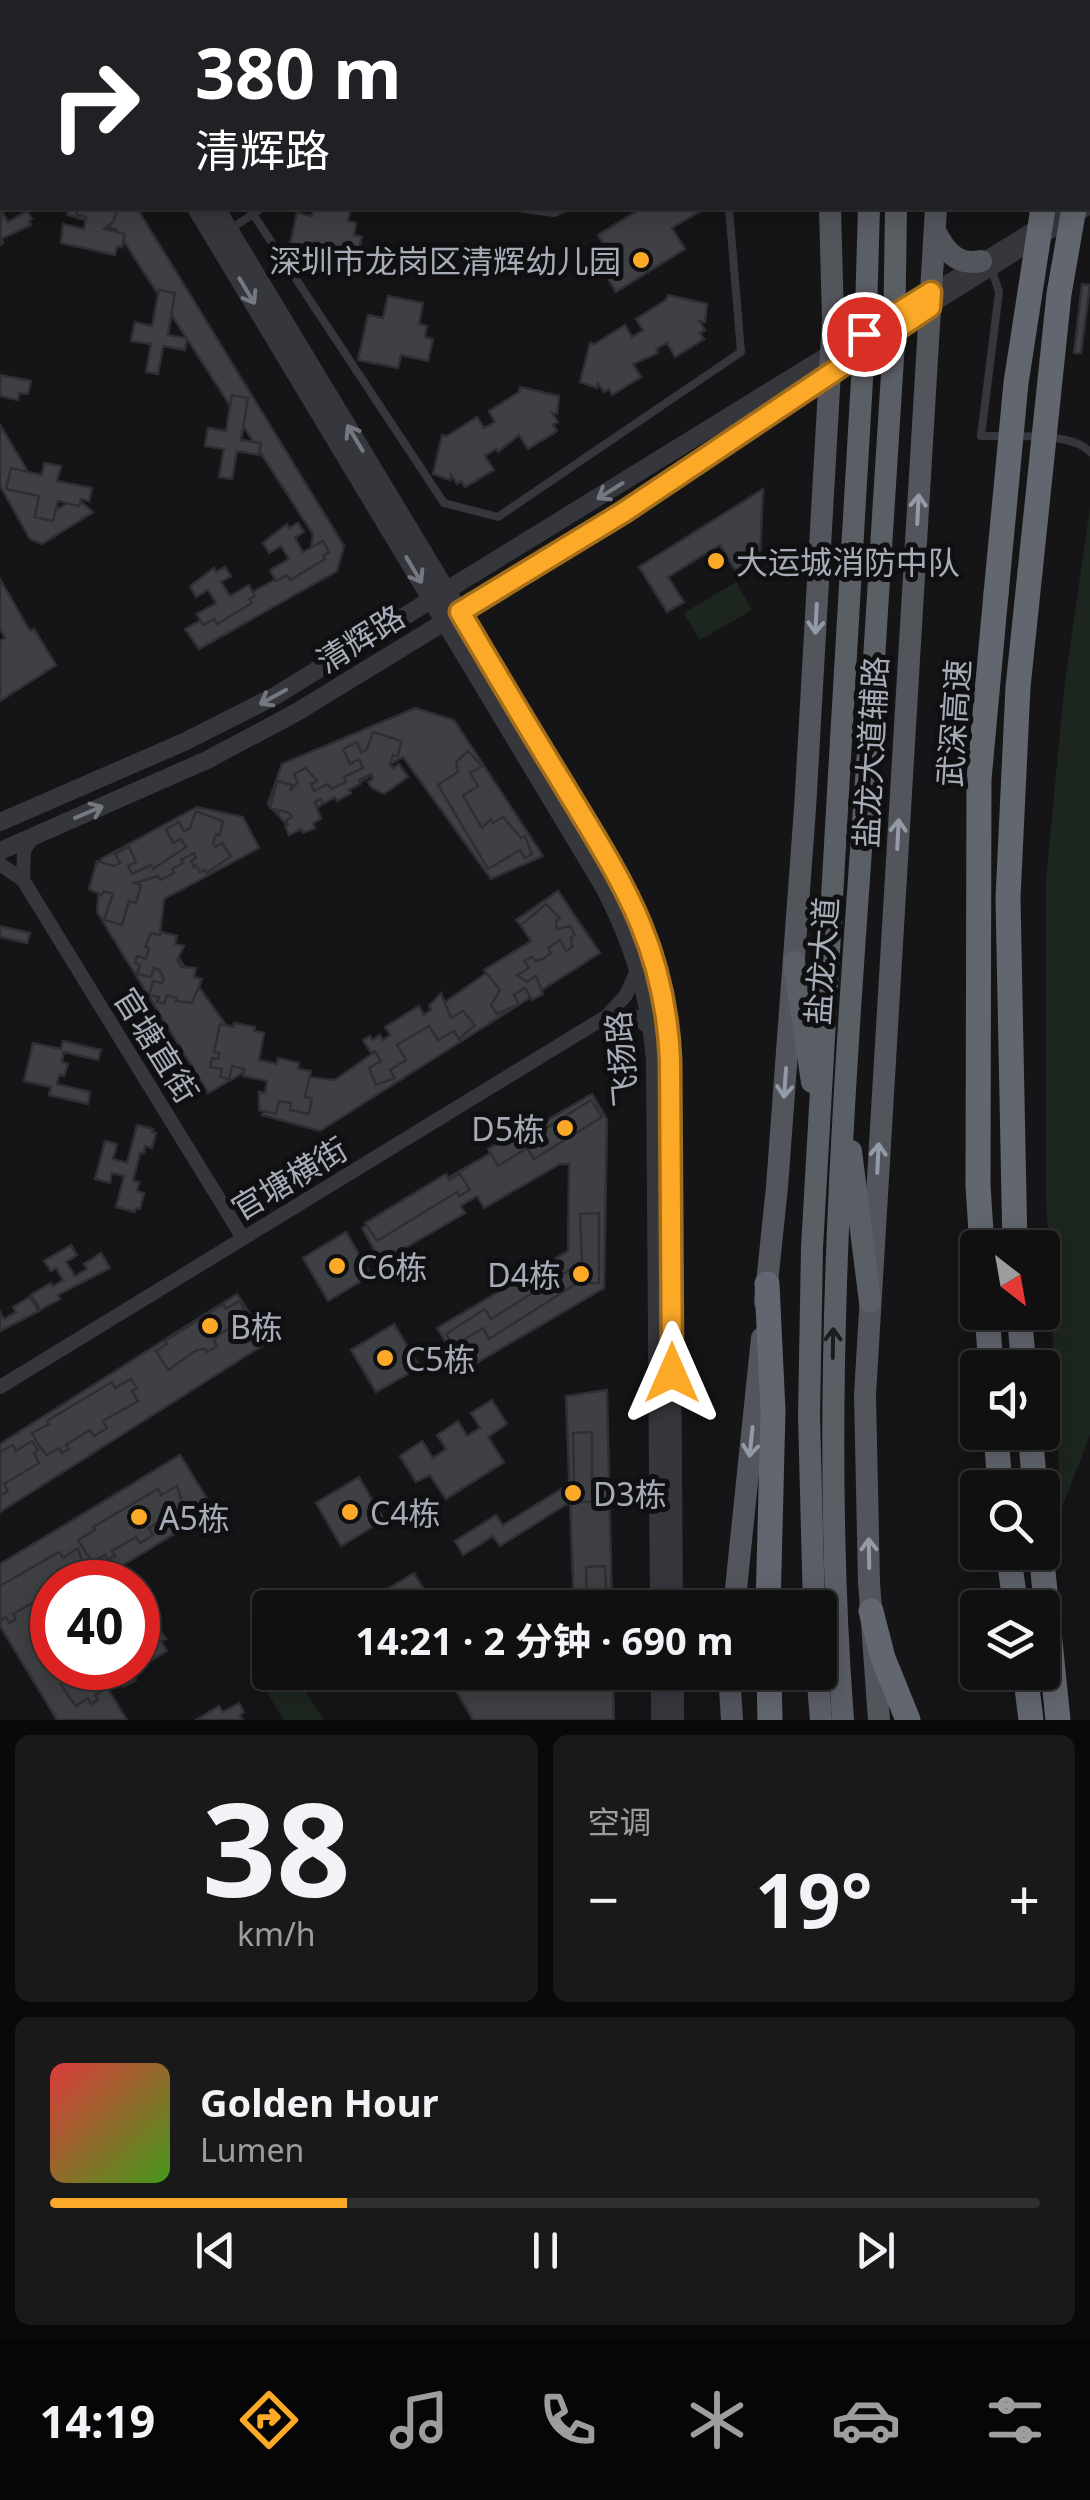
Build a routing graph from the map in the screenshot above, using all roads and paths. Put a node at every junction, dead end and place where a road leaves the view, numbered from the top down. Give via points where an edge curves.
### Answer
1 (197, 210) edge
2 (217, 210) edge
3 (532, 210) edge
4 (561, 210) edge
5 (728, 210) edge
6 (830, 210) edge
7 (869, 210) edge
8 (896, 210) edge
9 (1043, 210) edge
10 (1067, 210) edge
11 (1070, 210) edge
12 (1083, 210) edge
13 (251, 211) edge
14 (936, 219) edge
15 (229, 230) junction
16 (986, 264) junction
17 (931, 299) junction
18 (830, 364) junction
19 (1090, 452) edge
20 (440, 596) junction
21 (452, 617) junction
22 (0, 822) edge
23 (34, 836) junction
24 (0, 851) edge
25 (0, 864) edge
26 (23, 880) junction
27 (794, 962) junction
28 (639, 965) junction
29 (607, 1016) junction
30 (653, 1031) junction
31 (844, 1095) junction
32 (820, 1128) junction
33 (981, 1230) edge
34 (1015, 1230) edge
35 (244, 1238) junction
36 (767, 1284) junction
37 (870, 1302) junction
38 (0, 1387) edge
39 (1043, 1570) edge
40 (659, 1590) edge
41 (674, 1590) edge
42 (736, 1590) edge
43 (768, 1590) edge
44 (814, 1590) edge
45 (871, 1611) junction
46 (660, 1690) edge
47 (675, 1690) edge
48 (731, 1690) edge
49 (769, 1690) edge
50 (818, 1690) edge
51 (1027, 1690) edge
52 (660, 1720) edge
53 (675, 1720) edge
54 (732, 1720) edge
55 (770, 1720) edge
56 (821, 1720) edge
57 (843, 1720) edge
58 (879, 1720) edge
59 (908, 1720) edge
60 (1031, 1720) edge
61 (1058, 1720) edge

1 -> 20 street, 飞扬路
2 - 15 street, 飞扬路
3 - 4 lane
5 - 13 lane via 742,352 498,517 444,503
6 - 18 main road, 盐龙大道辅路
7 - 32 highway, 盐龙大道, bridge
8 - 31 highway, 盐龙大道, bridge via 894,342
9 - 33 highway, 武深高速, bridge via 1016,383 979,779
10 - 16 street
11 - 34 highway, 武深高速, bridge via 1018,687 1008,898
12 - 16 street
13 - 15 lane
14 - 16 main road via 950,255
14 - 17 main road, 盐龙大道辅路
20 -> 15 street, 飞扬路
16 - 17 street
16 - 19 lane via 999,292 981,436 1067,439
17 - 18 street, 清辉路
37 -> 17 main road, 盐龙大道辅路
18 -> 20 street, 清辉路
18 - 21 street, 清辉路 via 624,512
18 -> 27 main road, 盐龙大道辅路
20 - 21 street, 飞扬路
20 -> 22 street, 清辉路 via 233,718
23 -> 21 street, 清辉路 via 254,736
21 - 28 street, 飞扬路 via 604,887
21 - 41 street, 飞扬路 via 624,885 662,981 670,1060
23 - 24 street, 清辉路
23 - 26 street via 24,850
25 - 26 street, 官塘直街
26 - 35 street, 官塘直街
27 - 32 highway
27 -> 36 main road, 盐龙大道辅路
28 - 29 street, 官塘横街
28 - 30 street, 飞扬路
29 - 30 street via 634,1016
29 - 35 street, 官塘横街
30 - 40 street, 飞扬路
31 - 37 highway
57 -> 31 highway, 盐龙大道 via 831,1432
32 - 44 highway, 盐龙大道 via 810,1339
35 - 38 street, 官塘横街
36 -> 42 main road, 盐龙大道辅路
36 - 43 highway via 773,1411
45 -> 37 main road, 盐龙大道辅路 via 865,1395
39 - 61 highway
45 - 58 main road, 盐龙大道辅路
45 - 59 highway
46 - 52 street
47 - 53 street
48 - 54 main road
49 - 55 highway
50 - 56 highway
51 - 60 highway

